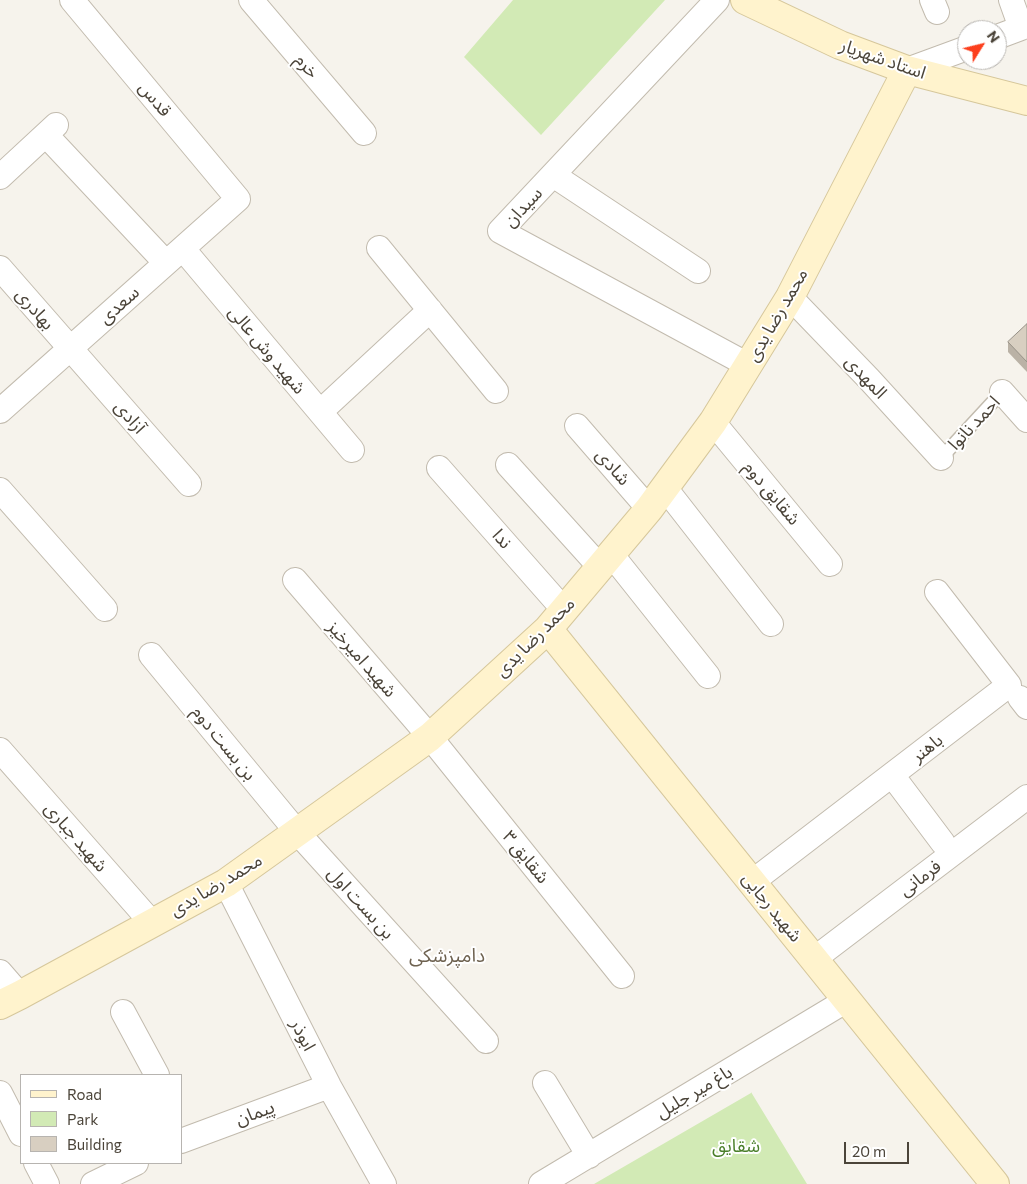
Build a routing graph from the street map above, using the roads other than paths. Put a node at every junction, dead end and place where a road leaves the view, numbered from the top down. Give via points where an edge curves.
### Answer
1 (72, 0) edge
2 (251, 0) edge
3 (717, 0) edge
4 (744, 0) edge
5 (1011, 0) edge
6 (1007, 33) edge
7 (957, 52) edge
8 (907, 70) junction
9 (1027, 101) edge
10 (364, 132) dead end
11 (553, 175) junction
12 (0, 177) edge
13 (238, 199) joint
14 (379, 248) dead end
15 (175, 256) junction
16 (0, 268) edge
17 (698, 271) dead end
18 (790, 296) junction
19 (430, 310) junction
20 (70, 349) junction
21 (748, 365) junction
22 (496, 391) dead end
23 (1002, 392) joint
24 (0, 411) edge
25 (320, 412) junction
26 (1027, 420) edge
27 (713, 422) junction
28 (577, 426) dead end
29 (352, 450) dead end
30 (941, 458) joint
31 (508, 465) dead end
32 (440, 468) dead end
33 (189, 484) dead end
34 (0, 490) edge
35 (657, 498) junction
36 (606, 561) junction
37 (830, 564) dead end
38 (295, 580) dead end
39 (937, 592) dead end
40 (106, 609) dead end
41 (556, 620) junction
42 (771, 624) dead end
43 (151, 654) dead end
44 (708, 676) dead end
45 (430, 737) junction
46 (0, 750) edge
47 (892, 775) junction
48 (1027, 797) edge
49 (297, 832) junction
50 (943, 843) dead end
51 (752, 882) junction
52 (226, 883) junction
53 (152, 923) junction
54 (814, 959) junction
55 (0, 972) edge
56 (622, 976) dead end
57 (10, 1000) edge
58 (847, 1000) junction
59 (123, 1012) dead end
60 (486, 1041) dead end
61 (156, 1074) edge
62 (545, 1083) dead end
63 (329, 1086) junction
64 (0, 1093) edge
65 (20, 1132) edge
66 (184, 1132) edge
67 (589, 1156) junction
68 (37, 1164) edge
69 (134, 1164) edge
70 (47, 1184) edge
71 (93, 1184) edge
72 (384, 1184) edge
73 (541, 1184) edge
74 (995, 1184) edge

1 - 13 street, قدس
2 - 10 street, خرم
3 - 11 street, سیدان
4 - 8 main road, استاد شهریار via 840,45
5 - 6 street via 1021,28
7 - 8 street
8 - 9 main road, استاد شهریار
8 - 18 main road, محمد رضا یدی
11 - 17 street
11 - 21 street, سیدان via 500,231
12 - 15 street, شهید وش عالی via 51,130
13 - 15 street, سعدی
14 - 19 street
15 - 20 street, سعدی
15 - 25 street, شهید وش عالی
16 - 20 street, بهادری
18 - 21 main road, محمد رضا یدی
18 - 30 street, المهدی
19 - 22 street
19 - 25 street
20 - 24 street, سعدی
20 - 33 street, آزادی
21 - 27 main road, محمد رضا یدی
23 - 26 street, احمد نانوا
23 - 30 lane, احمد نانوا
25 - 29 street, شهید وش عالی
27 - 35 main road, محمد رضا یدی
27 - 37 street, شقایق دوم
28 - 35 street, شادی
31 - 36 street
32 - 41 street, ندا
34 - 40 street
35 - 36 main road, محمد رضا یدی
35 - 42 street, شادی
36 - 41 main road, محمد رضا یدی
36 - 44 street
38 - 45 street, شهید امیرخیز
39 - 47 street, باهنر via 1008,685
41 - 45 main road, محمد رضا یدی
41 - 51 main road, شهید رجایی
43 - 49 street, بن بست دوم
45 - 49 main road, محمد رضا یدی
45 - 56 street, شقایق ۳
46 - 53 street, شهید جباری
47 - 50 street
47 - 51 street, باهنر
48 - 54 street, فرمانی
49 - 52 main road, محمد رضا یدی
49 - 60 street, بن بست اول
51 - 54 main road, شهید رجایی
52 - 53 main road, محمد رضا یدی
52 - 63 street, ابوذر
53 - 57 main road, محمد رضا یدی
54 - 58 main road, شهید رجایی
55 - 57 street
58 - 67 street, باغ میر جلیل
58 - 74 main road, شهید رجایی
59 - 61 street
62 - 67 street
63 - 66 street, پیمان
63 - 72 street, ابوذر
64 - 65 street
67 - 73 street, باغ میر جلیل
68 - 70 street
69 - 71 street

